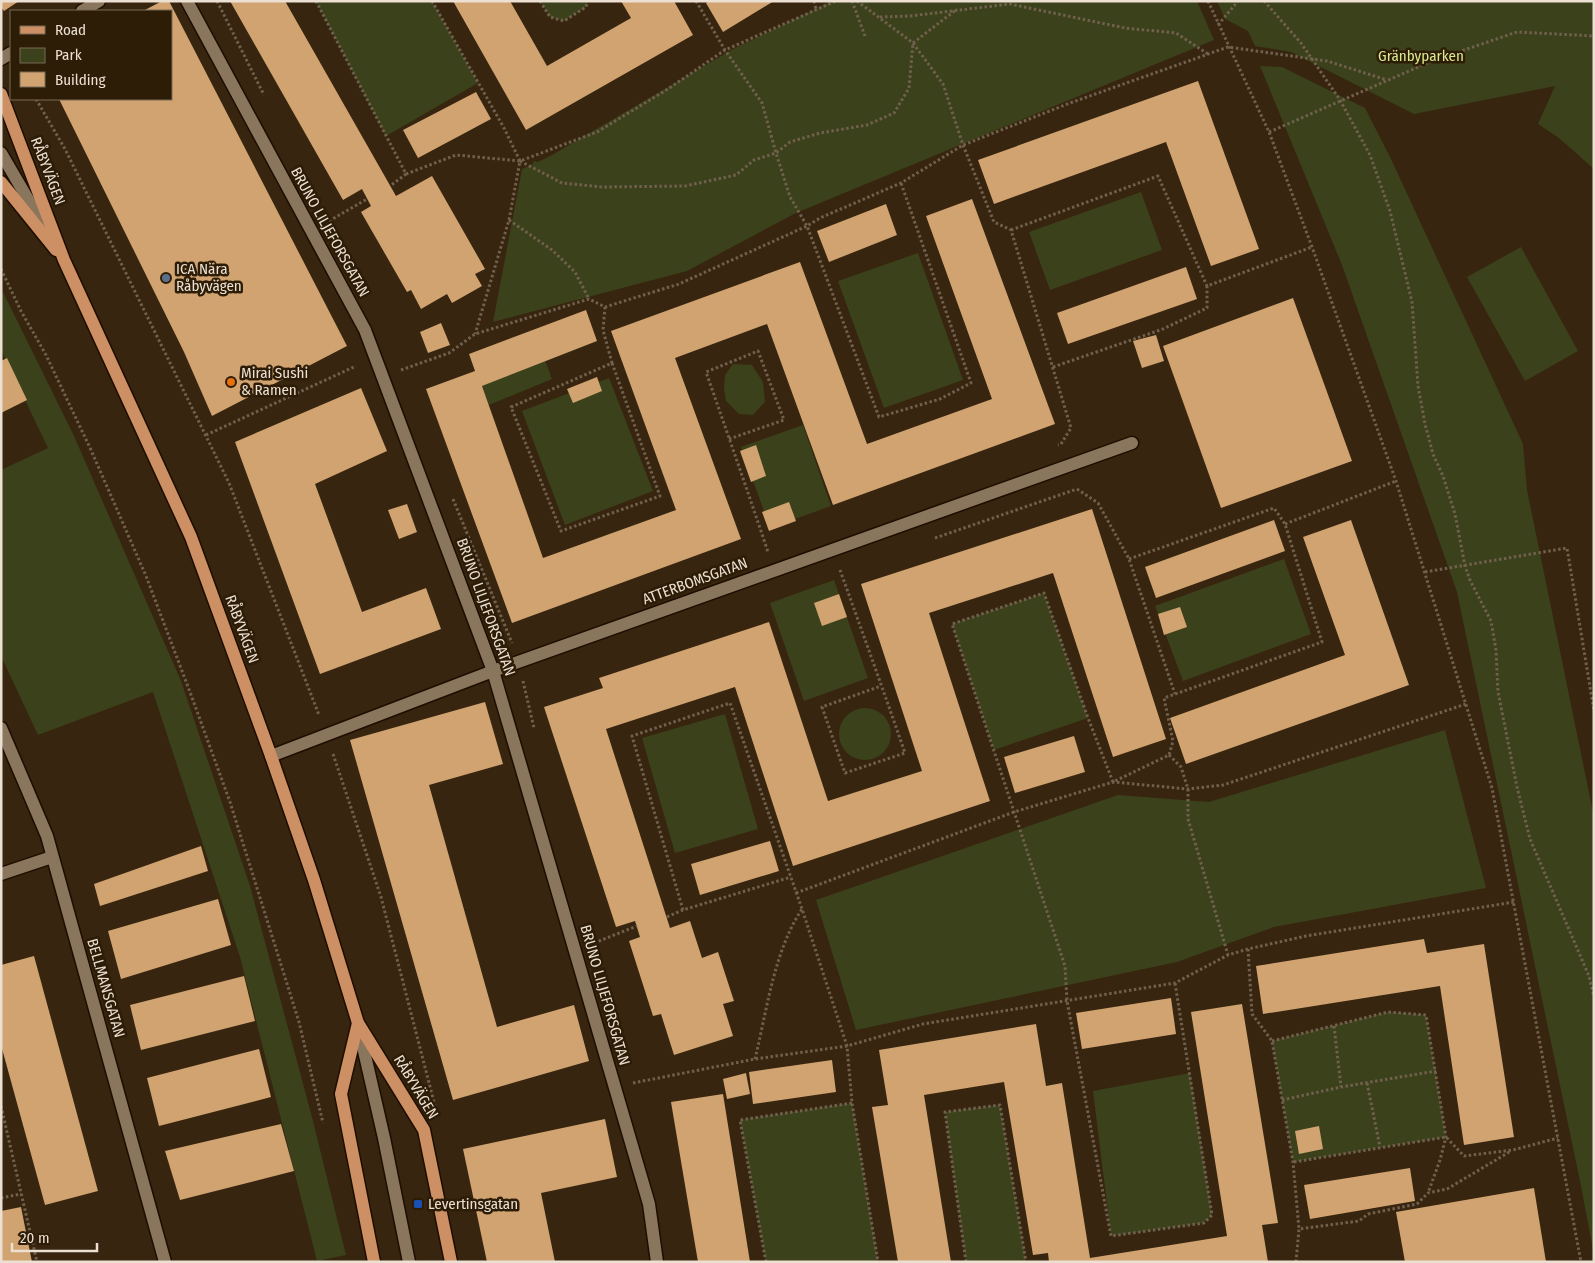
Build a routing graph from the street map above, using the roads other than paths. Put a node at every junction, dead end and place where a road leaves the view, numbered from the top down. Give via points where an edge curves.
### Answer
1 (99, 1) edge
2 (187, 1) edge
3 (84, 10) edge
4 (1, 94) edge
5 (1, 153) edge
6 (1, 182) edge
7 (64, 260) junction
8 (1132, 443) dead end
9 (493, 671) junction
10 (1, 728) edge
11 (271, 756) junction
12 (52, 857) junction
13 (1, 874) edge
14 (358, 1023) junction
15 (165, 1262) edge
16 (374, 1262) edge
17 (408, 1262) edge
18 (451, 1262) edge
19 (657, 1262) edge

1 - 3 street
2 - 9 street, BRUNO LILJEFORSGATAN via 365,330
4 - 7 main road, RÅBYVÄGEN
5 - 7 street, RÅBYVÄGEN
6 - 7 main road, RÅBYVÄGEN
7 - 11 main road, RÅBYVÄGEN via 191,537
8 - 9 street, ATTERBOMSGATAN
9 - 11 street, ATTERBOMSGATAN
9 - 19 street, BRUNO LILJEFORSGATAN via 649,1204
10 - 12 street, BELLMANSGATAN via 47,836
11 - 14 main road, RÅBYVÄGEN
12 - 13 street
12 - 15 street, BELLMANSGATAN
14 - 16 main road via 341,1094
14 - 17 street, RÅBYVÄGEN
14 - 18 main road, RÅBYVÄGEN via 424,1130

